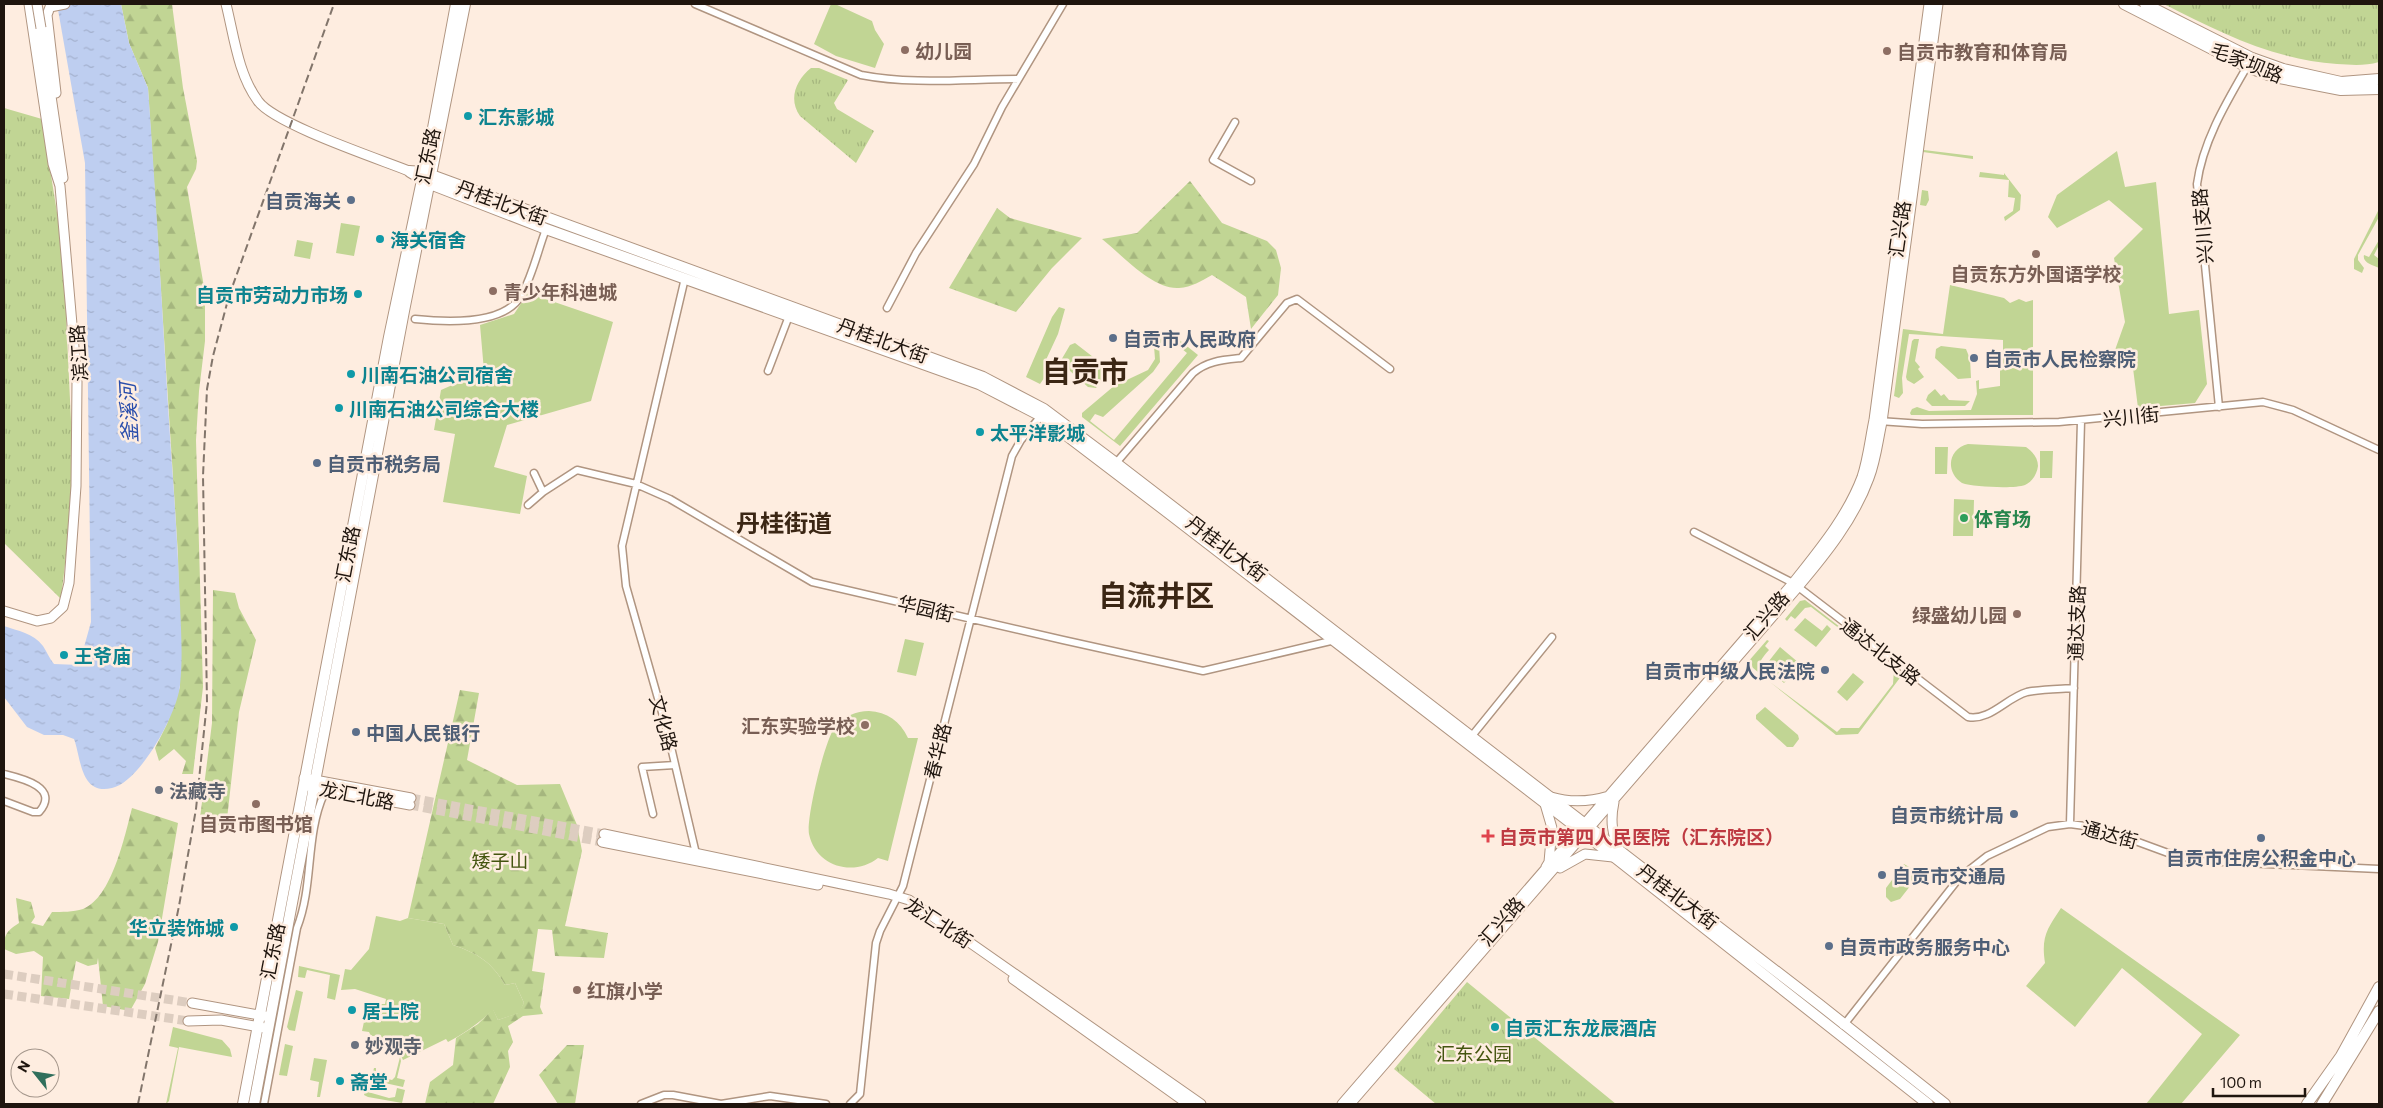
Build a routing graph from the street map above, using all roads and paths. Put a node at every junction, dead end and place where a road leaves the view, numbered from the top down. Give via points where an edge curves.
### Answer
1 (31, 4) edge
2 (37, 4) edge
3 (65, 4) edge
4 (226, 4) edge
5 (456, 4) edge
6 (465, 4) edge
7 (698, 4) edge
8 (1063, 4) edge
9 (1929, 4) edge
10 (1938, 4) edge
11 (2124, 4) edge
12 (2145, 4) edge
13 (52, 6) junction
14 (37, 29) junction
15 (2250, 62) junction
16 (1018, 79) junction
17 (2379, 79) edge
18 (2379, 88) edge
19 (1235, 122) dead end
20 (409, 171) joint
21 (427, 178) junction
22 (1251, 181) dead end
23 (65, 184) junction
24 (546, 229) junction
25 (685, 278) junction
26 (887, 308) dead end
27 (789, 316) junction
28 (415, 319) dead end
29 (1390, 369) dead end
30 (768, 371) dead end
31 (2219, 407) junction
32 (1040, 416) junction
33 (1878, 421) junction
34 (2081, 421) junction
35 (2379, 450) edge
36 (1116, 463) junction
37 (534, 473) dead end
38 (636, 484) junction
39 (543, 492) junction
40 (528, 505) dead end
41 (1694, 532) dead end
42 (1796, 585) junction
43 (4, 611) edge
44 (4, 616) edge
45 (972, 619) junction
46 (1552, 636) dead end
47 (1335, 640) junction
48 (2074, 688) junction
49 (1471, 737) junction
50 (676, 765) junction
51 (4, 774) edge
52 (309, 782) junction
53 (331, 790) junction
54 (1612, 797) junction
55 (1546, 799) junction
56 (4, 801) edge
57 (653, 814) dead end
58 (2070, 824) junction
59 (1585, 829) junction
60 (603, 838) tunnel mouth
61 (1617, 854) junction
62 (697, 857) junction
63 (2379, 868) edge
64 (1542, 878) junction
65 (898, 899) junction
66 (2379, 987) edge
67 (2379, 1011) edge
68 (265, 1016) junction
69 (1844, 1024) junction
70 (263, 1027) junction
71 (1837, 1033) junction
72 (243, 1104) edge
73 (254, 1104) edge
74 (264, 1104) edge
75 (641, 1104) edge
76 (826, 1104) edge
77 (850, 1104) edge
78 (1188, 1104) edge
79 (1201, 1104) edge
80 (1342, 1104) edge
81 (1350, 1104) edge
82 (1928, 1104) edge
83 (1945, 1104) edge
84 (2307, 1104) edge
85 (2322, 1104) edge

1 - 13 main road
1 - 14 main road
2 - 14 main road, bridge
3 - 13 main road
4 - 20 main road, 丹桂北大街 via 242,68 258,102 302,128
5 - 21 main road, 汇东路
6 - 21 main road, 汇东路
7 - 16 street via 861,75 916,82
8 - 16 street
9 - 33 main road, 汇兴路
10 - 33 main road
11 - 15 main road, 毛家坝路
12 - 15 main road, 毛家坝路
13 - 23 main road via 47,19 66,169
14 - 23 main road, 滨江路
14 - 43 main road, 滨江路 via 53,164 60,186 77,382 76,486 69,583 62,607 52,618 37,620
15 - 17 main road, 毛家坝路 via 2341,82
15 - 18 main road, 毛家坝路 via 2274,77 2341,90
15 - 31 street, 兴川支路 via 2211,135 2200,161 2197,184
16 - 26 street via 976,159 916,253
19 - 22 street via 1212,160
20 - 21 main road, 丹桂北大街
21 - 24 main road, 丹桂北大街
21 - 36 main road, 丹桂北大街 via 983,377 1044,409
21 - 52 main road, 汇东路 via 387,346
23 - 44 main road, 滨江路 via 81,380 80,486 74,584 67,609 54,622 37,625
24 - 25 main road, 丹桂北大街
24 - 28 street via 522,295 512,307 467,321
25 - 27 main road, 丹桂北大街
25 - 38 street
27 - 30 street
27 - 32 main road, 丹桂北大街 via 979,384
29 - 36 street via 1297,300 1287,303 1240,358 1218,360 1193,373
31 - 34 street, 兴川街
31 - 35 street, 兴川街 via 2263,402 2278,405
32 - 45 street, 春华路 via 1012,456
32 - 47 main road, 丹桂北大街
33 - 34 street, 兴川街 via 1922,424
33 - 42 main road, 汇兴路 via 1854,497
34 - 48 street, 通达支路
36 - 49 main road, 丹桂北大街
37 - 39 street
38 - 39 street, 华园街 via 577,470
38 - 45 street, 华园街 via 670,499 805,579
38 - 50 street, 文化路 via 622,546 626,586
39 - 40 street, 华园街
41 - 42 street, 通达北支路
42 - 48 street, 通达北支路 via 1968,717 1986,715 2026,693
42 - 54 main road, 汇兴路
45 - 47 street, 华园街 via 1203,671
45 - 65 street, 春华路
46 - 49 street
47 - 55 main road, 丹桂北大街
48 - 58 street, 通达支路
49 - 55 main road, 丹桂北大街
50 - 57 street via 642,767
50 - 62 street, 文化路
51 - 56 street via 28,780 42,790 44,806 39,812 33,812
52 - 53 main road, 龙汇北路
52 - 53 main road, 龙汇北路 via 410,802
52 - 68 main road, 汇东路
53 - 74 street via 324,794 318,811 302,916 296,928
54 - 55 main road via 1590,802
54 - 59 main road, 汇兴路
54 - 61 main road via 1612,832
55 - 59 main road, 丹桂北大街
55 - 64 main road via 1552,828 1549,862
58 - 63 street, 通达街 via 2100,828 2168,853 2202,861
58 - 69 street, 通达街 via 2048,827 2027,836 1987,856 1968,870
59 - 61 main road, 丹桂北大街
59 - 64 main road, 汇兴路
60 - 62 main road, 龙汇北街
61 - 64 main road via 1585,854
61 - 69 main road, 丹桂北大街
61 - 71 main road, 丹桂北大街
62 - 65 main road, 龙汇北街
64 - 80 main road, 汇兴路
64 - 81 main road
65 - 77 street, 春华路 via 876,943 860,1094
65 - 78 main road, 龙汇北街
65 - 79 main road, 龙汇北街 via 928,912
66 - 84 main road via 2340,1056
67 - 85 main road
68 - 70 main road, 汇东路
68 - 70 main road via 194,1004 199,1012 191,1021 221,1020
69 - 71 street, 通达街
69 - 83 main road, 丹桂北大街
70 - 72 main road, 汇东路
70 - 73 main road, 汇东路
71 - 82 main road, 丹桂北大街
75 - 76 street via 664,1095 721,1104 770,1096

